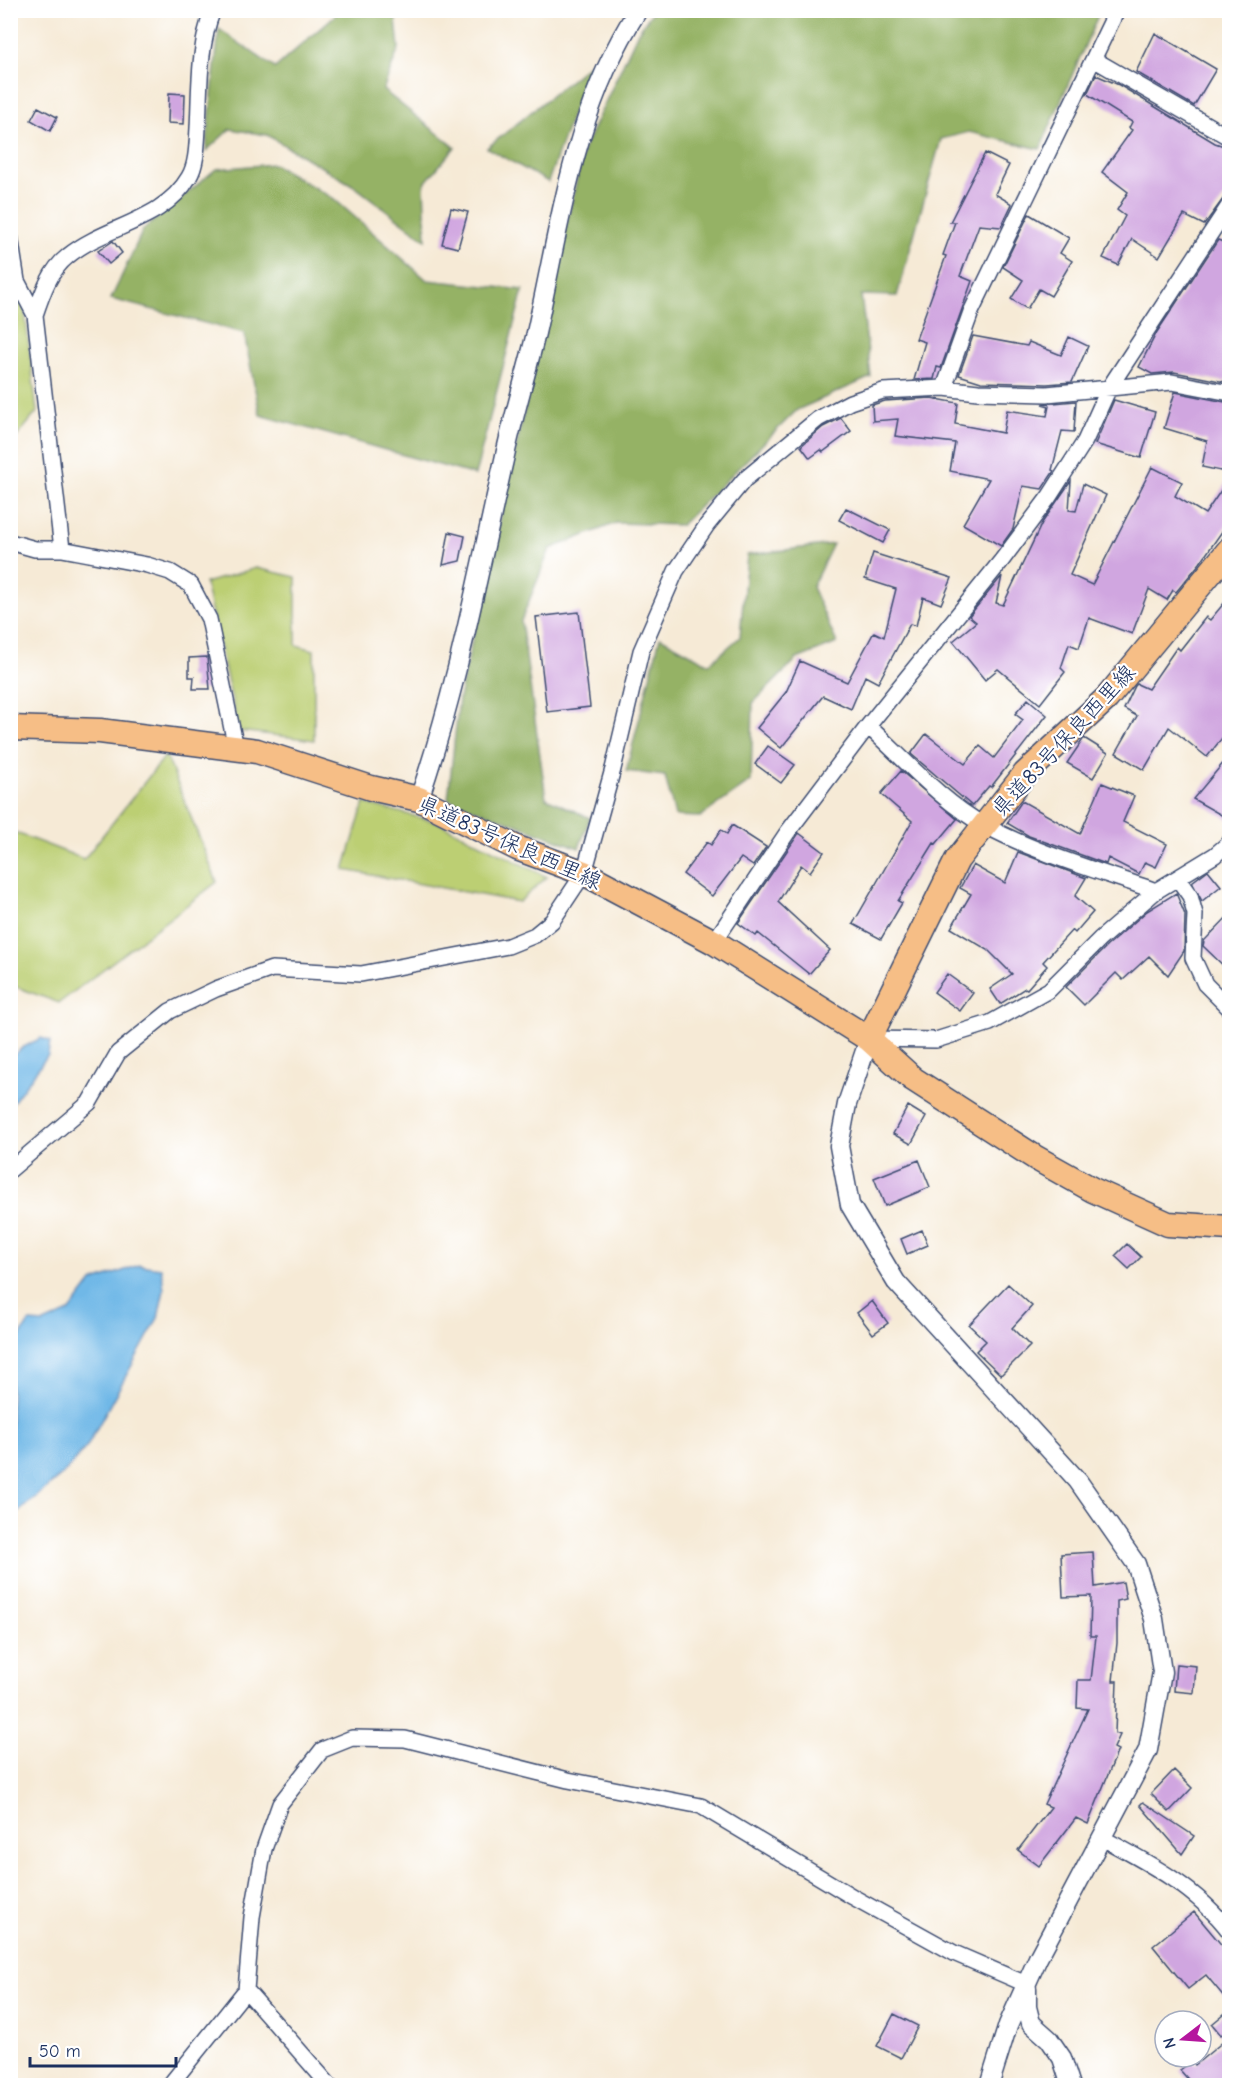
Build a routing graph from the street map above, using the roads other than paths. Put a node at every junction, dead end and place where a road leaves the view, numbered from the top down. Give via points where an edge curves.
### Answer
1 (213, 10) edge
2 (638, 10) edge
3 (1117, 10) edge
4 (1095, 60) junction
5 (1230, 138) edge
6 (1230, 204) edge
7 (10, 236) edge
8 (34, 315) junction
9 (944, 388) junction
10 (1109, 388) junction
11 (1230, 393) edge
12 (10, 542) edge
13 (62, 549) junction
14 (1230, 549) edge
15 (868, 726) junction
16 (10, 728) edge
17 (236, 748) junction
18 (419, 799) junction
19 (984, 825) junction
20 (1230, 842) edge
21 (584, 873) junction
22 (1178, 879) junction
23 (1156, 891) junction
24 (714, 942) junction
25 (1230, 1009) edge
26 (869, 1039) junction
27 (10, 1170) edge
28 (1230, 1228) edge
29 (1102, 1838) junction
30 (1230, 1932) edge
31 (1026, 1984) junction
32 (246, 1990) junction
33 (169, 2085) edge
34 (330, 2085) edge
35 (989, 2085) edge
36 (1071, 2085) edge

1 - 8 street via 204,46 191,175 177,196 67,256 45,284
2 - 18 street via 598,86 575,147 482,568 440,738
3 - 4 street
4 - 5 street
4 - 9 street via 971,312
6 - 10 street
7 - 8 street via 17,281
8 - 13 street
9 - 10 street via 1047,394
9 - 21 street via 883,391 818,419 744,480 707,525 676,571 641,651
10 - 11 street via 1172,381
10 - 15 street via 1085,441 1048,497
12 - 13 street via 35,549
13 - 17 street via 170,572 191,585 209,619
14 - 19 main road, 県道83号保良西里線 via 1107,699 1025,774
15 - 19 street via 948,799
15 - 24 street via 787,833
16 - 17 main road, 県道83号保良西里線 via 100,732
17 - 18 main road, 県道83号保良西里線
18 - 21 main road, 県道83号保良西里線 via 518,848
19 - 23 street via 1048,854
19 - 26 main road, 県道83号保良西里線 via 957,860
20 - 22 street
21 - 24 main road, 県道83号保良西里線
21 - 27 street via 552,921 535,935 508,946 361,974 272,969 170,1011 118,1053 89,1103
22 - 23 street
22 - 25 street via 1190,896 1195,914 1193,958 1205,984
23 - 26 street via 1048,990 990,1023 936,1040
24 - 26 main road, 県道83号保良西里線
26 - 28 main road, 県道83号保良西里線 via 913,1079 1036,1158 1094,1190 1168,1224
26 - 29 street via 847,1104 839,1146 850,1205 896,1282 1078,1481 1136,1564 1154,1619 1162,1672 1148,1750
29 - 30 street via 1187,1888
29 - 31 street
31 - 32 street via 954,1953 701,1806 568,1780 405,1739 352,1738 322,1750 280,1804 264,1849 252,1917
31 - 35 street
31 - 36 street via 1031,2023 1062,2058
32 - 33 street
32 - 34 street

